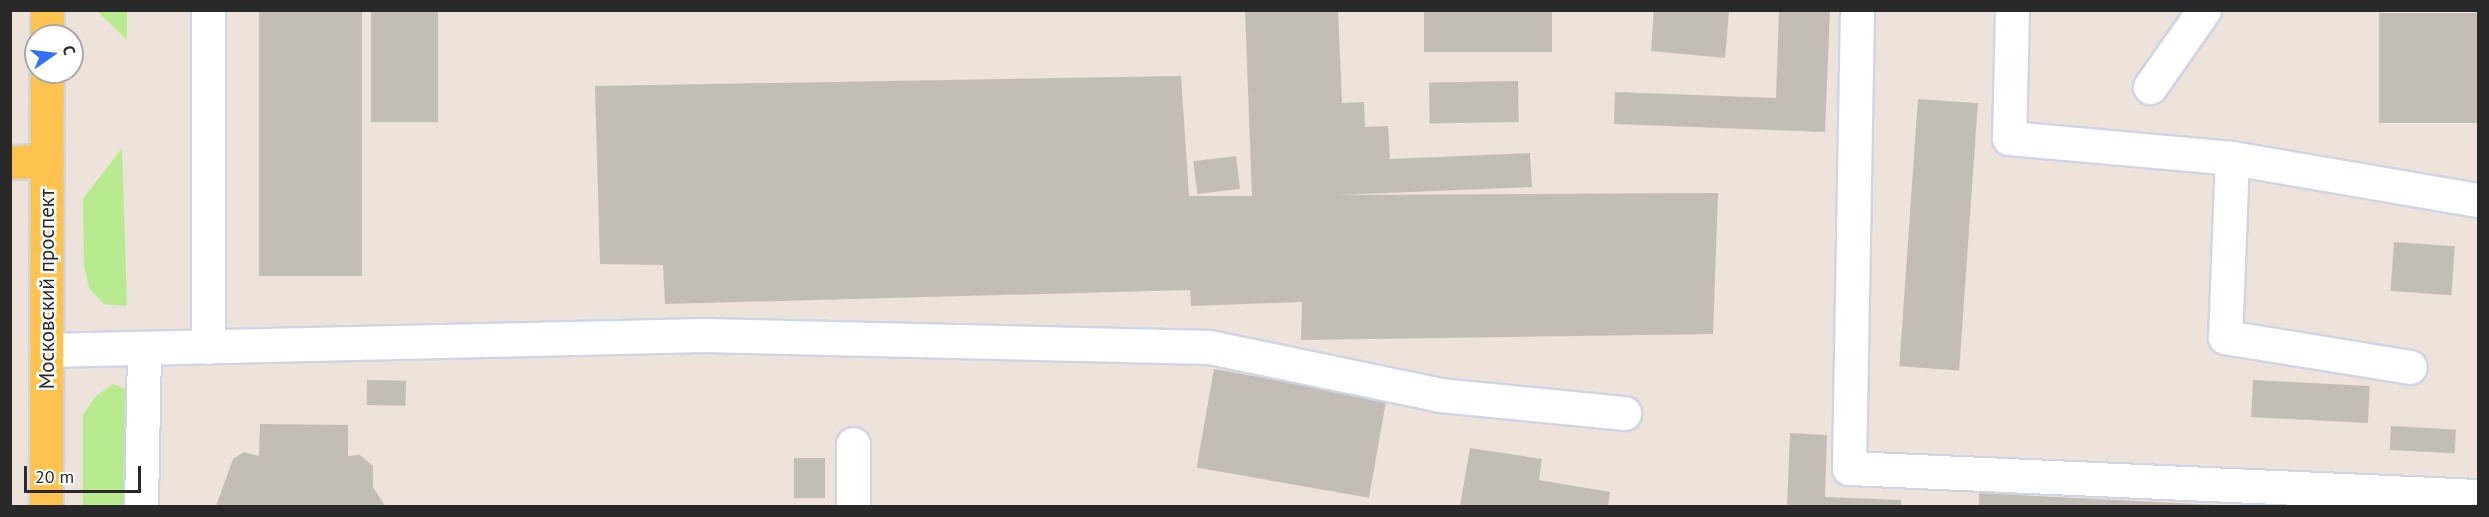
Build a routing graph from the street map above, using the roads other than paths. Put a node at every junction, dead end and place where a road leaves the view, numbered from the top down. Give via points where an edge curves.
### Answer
1 (208, 10) edge
2 (1857, 10) edge
3 (2012, 10) edge
4 (2204, 10) edge
5 (47, 84) edge
6 (2150, 87) dead end
7 (2232, 158) junction
8 (47, 161) junction
9 (10, 162) edge
10 (2478, 200) edge
11 (208, 347) junction
12 (144, 348) junction
13 (46, 350) junction
14 (2410, 367) dead end
15 (1624, 413) dead end
16 (853, 444) dead end
17 (2478, 496) edge
18 (46, 507) edge
19 (141, 507) edge
20 (852, 507) edge

1 - 11 lane
2 - 17 lane via 1849,468
3 - 7 lane via 2009,138
4 - 6 lane
5 - 8 main road, Московский проспект
7 - 10 lane
7 - 14 lane via 2226,337
8 - 9 main road
8 - 13 main road, Московский проспект
11 - 12 lane
11 - 15 lane via 705,335 1209,347 1440,395
12 - 13 lane
12 - 19 lane
13 - 18 main road, Московский проспект
16 - 20 lane

